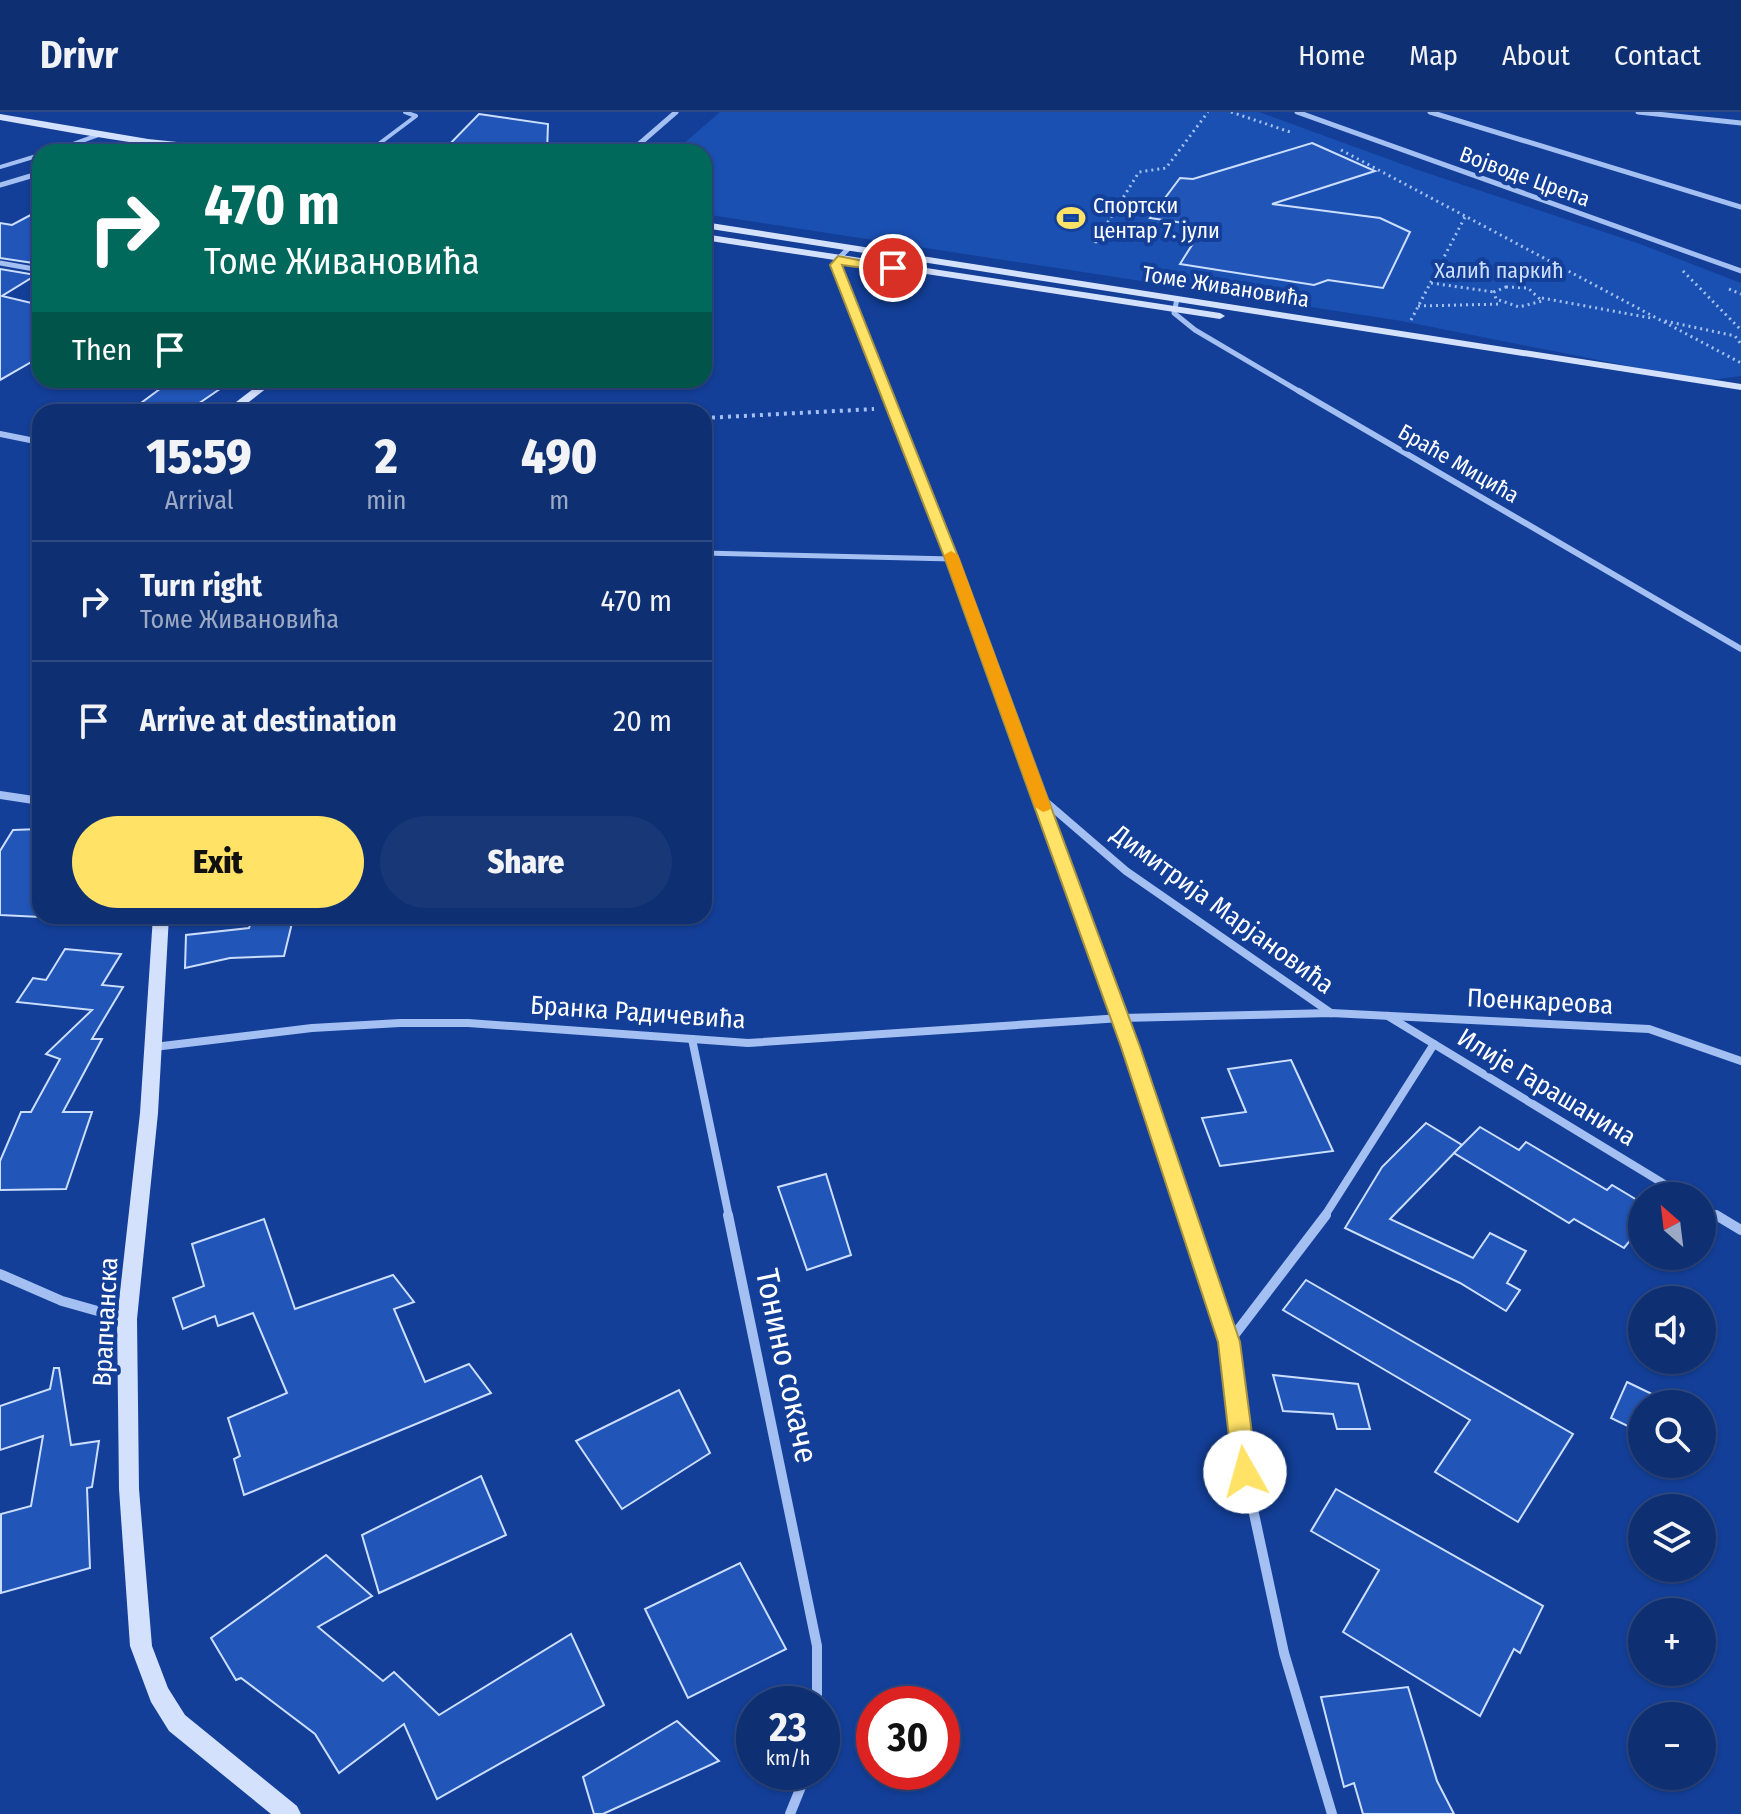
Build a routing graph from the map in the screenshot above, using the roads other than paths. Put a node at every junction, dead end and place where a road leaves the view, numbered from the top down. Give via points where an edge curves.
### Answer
1 (405, 112) edge
2 (676, 112) edge
3 (1297, 112) edge
4 (1430, 112) edge
5 (1638, 112) edge
6 (0, 117) edge
7 (1741, 123) edge
8 (101, 134) junction
9 (148, 142) junction
10 (73, 144) edge
11 (156, 144) edge
12 (167, 144) edge
13 (379, 144) edge
14 (639, 144) edge
15 (32, 157) edge
16 (0, 167) edge
17 (32, 176) edge
18 (0, 185) edge
19 (1741, 207) edge
20 (712, 226) edge
21 (712, 238) edge
22 (849, 248) junction
23 (838, 259) junction
24 (0, 263) edge
25 (32, 269) edge
26 (1741, 271) edge
27 (1175, 304) junction
28 (1741, 387) edge
29 (261, 388) edge
30 (1741, 397) edge
31 (240, 404) edge
32 (2, 436) edge
33 (32, 441) edge
34 (712, 553) edge
35 (952, 559) junction
36 (1741, 649) edge
37 (0, 795) edge
38 (1039, 796) junction
39 (32, 800) edge
40 (161, 924) edge
41 (1331, 1013) junction
42 (1386, 1015) junction
43 (1121, 1018) junction
44 (692, 1039) junction
45 (1434, 1044) junction
46 (153, 1047) junction
47 (1741, 1061) edge
48 (1661, 1182) edge
49 (1716, 1215) edge
50 (1741, 1230) edge
51 (0, 1274) edge
52 (127, 1319) junction
53 (1229, 1342) junction
54 (817, 1686) edge
55 (800, 1790) edge
56 (289, 1814) edge
57 (790, 1814) edge
58 (1332, 1814) edge

1 - 13 lane via 416,116
2 - 14 street
3 - 26 street, Војводе Црепа
4 - 19 street
5 - 7 street
6 - 8 main road
8 - 9 main road
8 - 10 lane
9 - 11 main road
9 - 12 main road
15 - 16 lane
17 - 18 street
20 - 22 main road, Томе Живановића
21 - 23 main road, Томе Живановића
22 - 23 street
22 - 27 main road, Томе Живановића
23 - 27 main road, Томе Живановића
23 - 35 street, Димитрија Марјановића via 839,279
24 - 25 street
27 - 28 main road, Томе Живановића
27 - 30 main road, Томе Живановића
27 - 36 street, Браће Мицића via 1195,330
29 - 31 main road
32 - 33 street
34 - 35 lane
35 - 38 street, Димитрија Марјановића
37 - 39 street
38 - 41 street, Димитрија Марјановића via 1126,871
38 - 43 street, Димитрија Марјановића
40 - 46 main road, Врапчанска
41 - 42 street, Поенкареова
41 - 43 street, Димитрија Марјановића
42 - 45 street, Илије Гарашанина
42 - 47 street, Поенкареова via 1649,1029
43 - 44 street, Бранка Радичевића via 748,1043
43 - 53 street, Димитрија Марјановића
44 - 46 street, Бранка Радичевића via 437,1022 312,1028
44 - 54 street, Тонино сокаче via 817,1646
45 - 48 street, Илије Гарашанина
45 - 53 street via 1335,1203
46 - 52 main road, Врапчанска
49 - 50 street
51 - 52 street via 62,1301
52 - 56 main road, Врапчанска via 129,1489 141,1646 159,1694 177,1723
53 - 58 street, Димитрија Марјановића via 1245,1472 1284,1653
55 - 57 street

